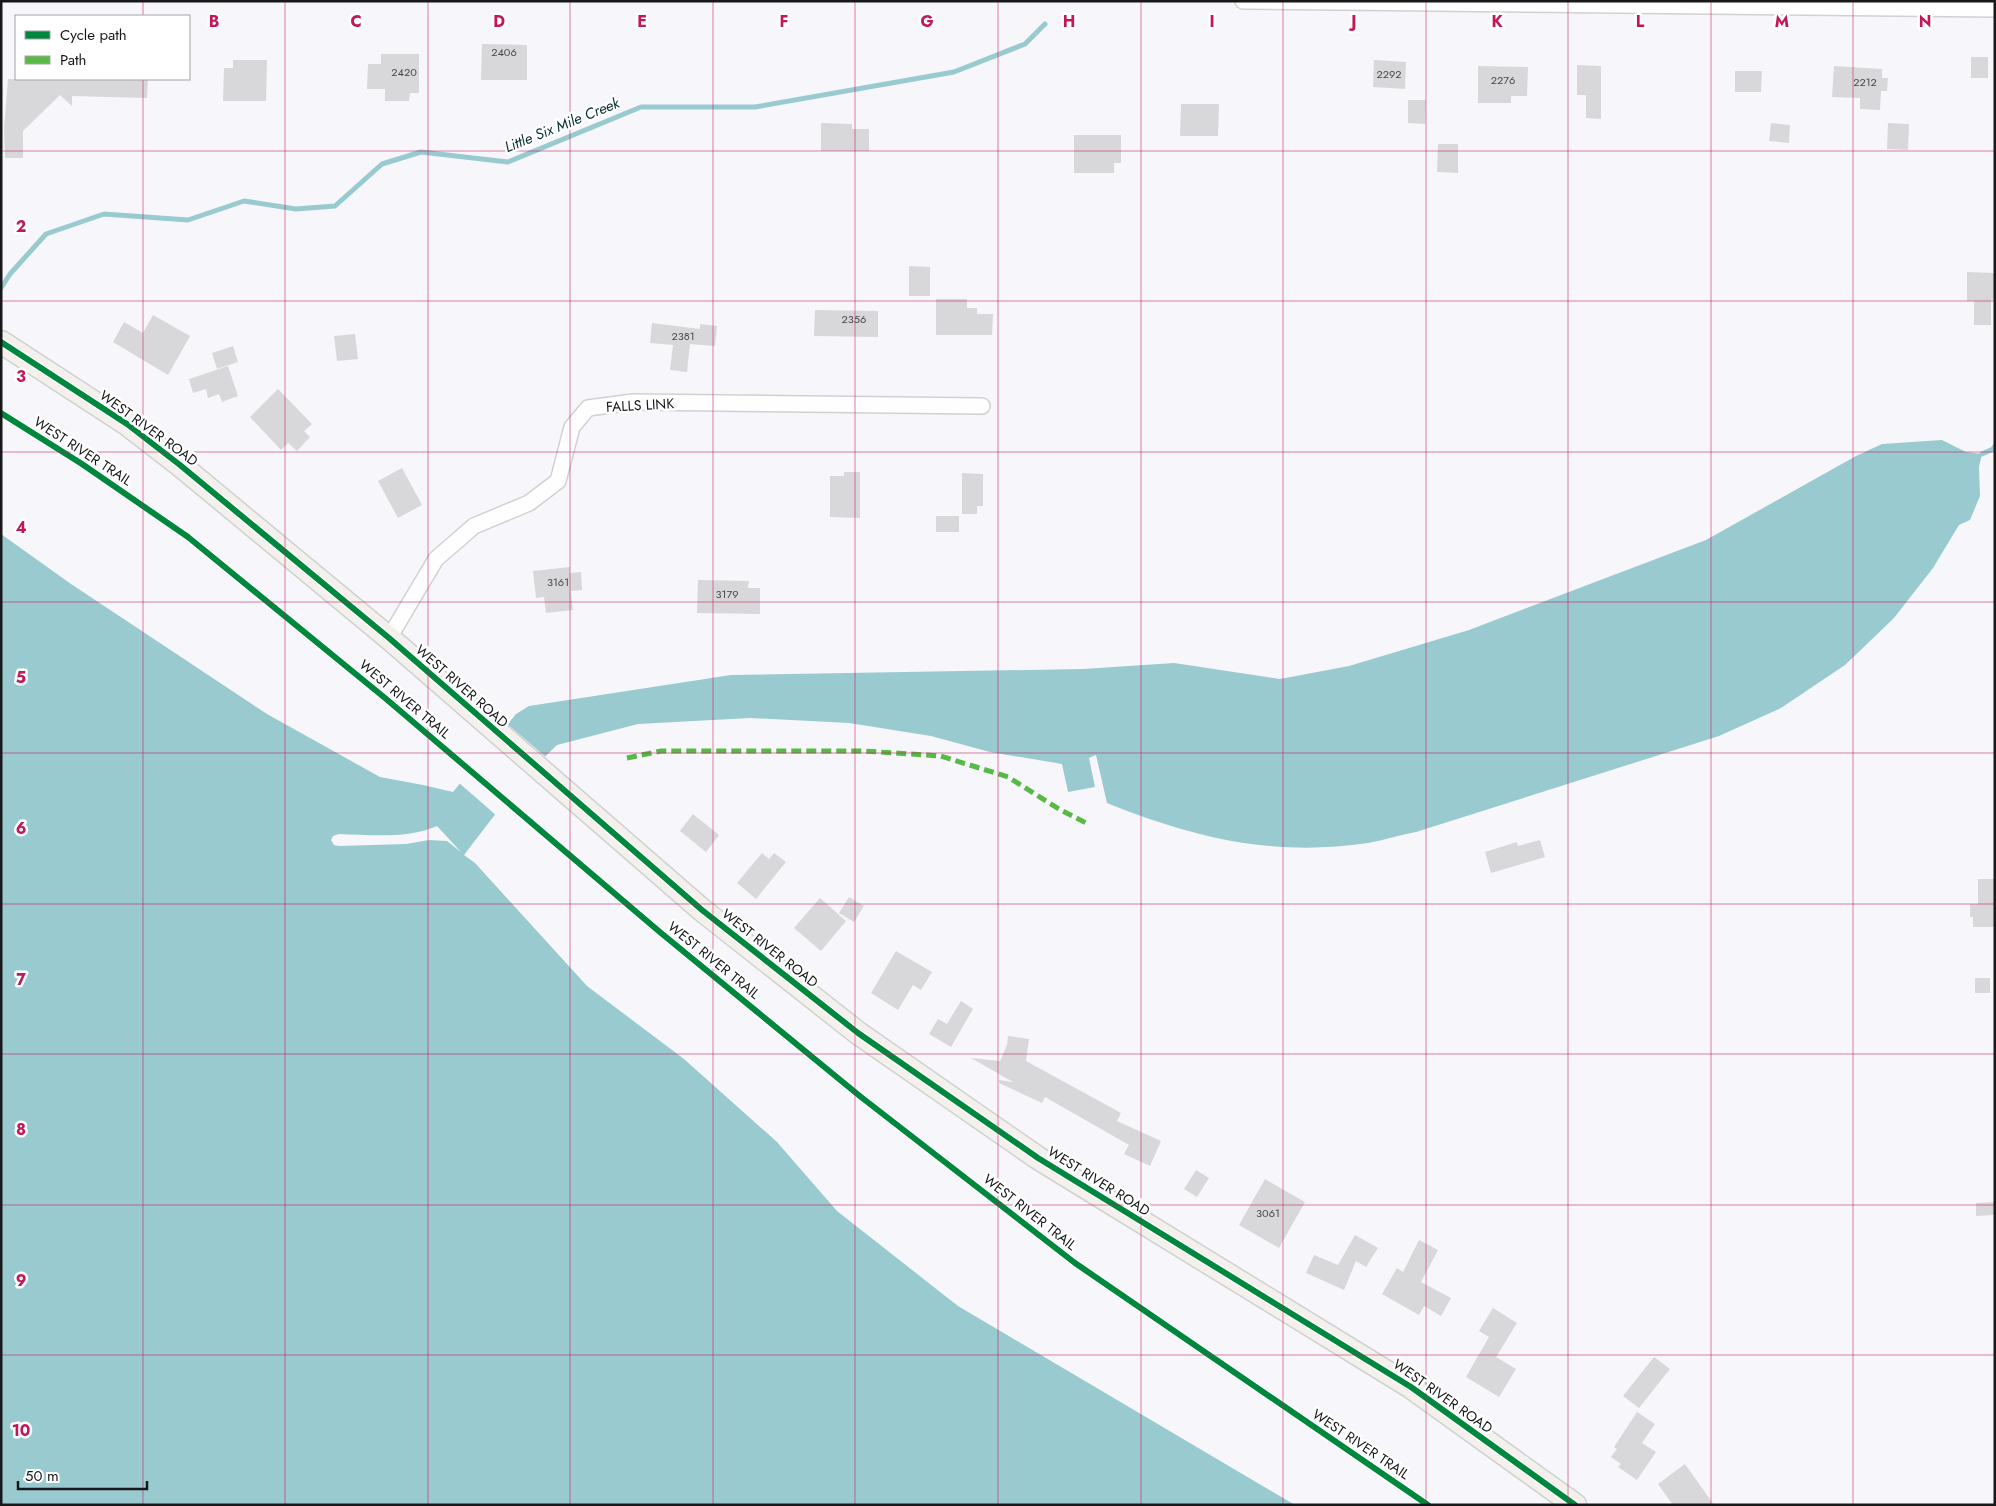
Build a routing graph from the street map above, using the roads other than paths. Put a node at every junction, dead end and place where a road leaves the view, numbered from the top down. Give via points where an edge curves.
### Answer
1 (1243, 1) edge
2 (1995, 9) edge
3 (1, 342) edge
4 (982, 406) dead end
5 (389, 638) junction
6 (1575, 1505) edge

1 - 2 street
3 - 5 main road, WEST RIVER ROAD via 120,419
4 - 5 street, FALLS LINK via 633,402 588,408 572,427 558,481 529,504 474,526 436,559
5 - 6 main road, WEST RIVER ROAD via 702,910 858,1034 1038,1158 1411,1387

